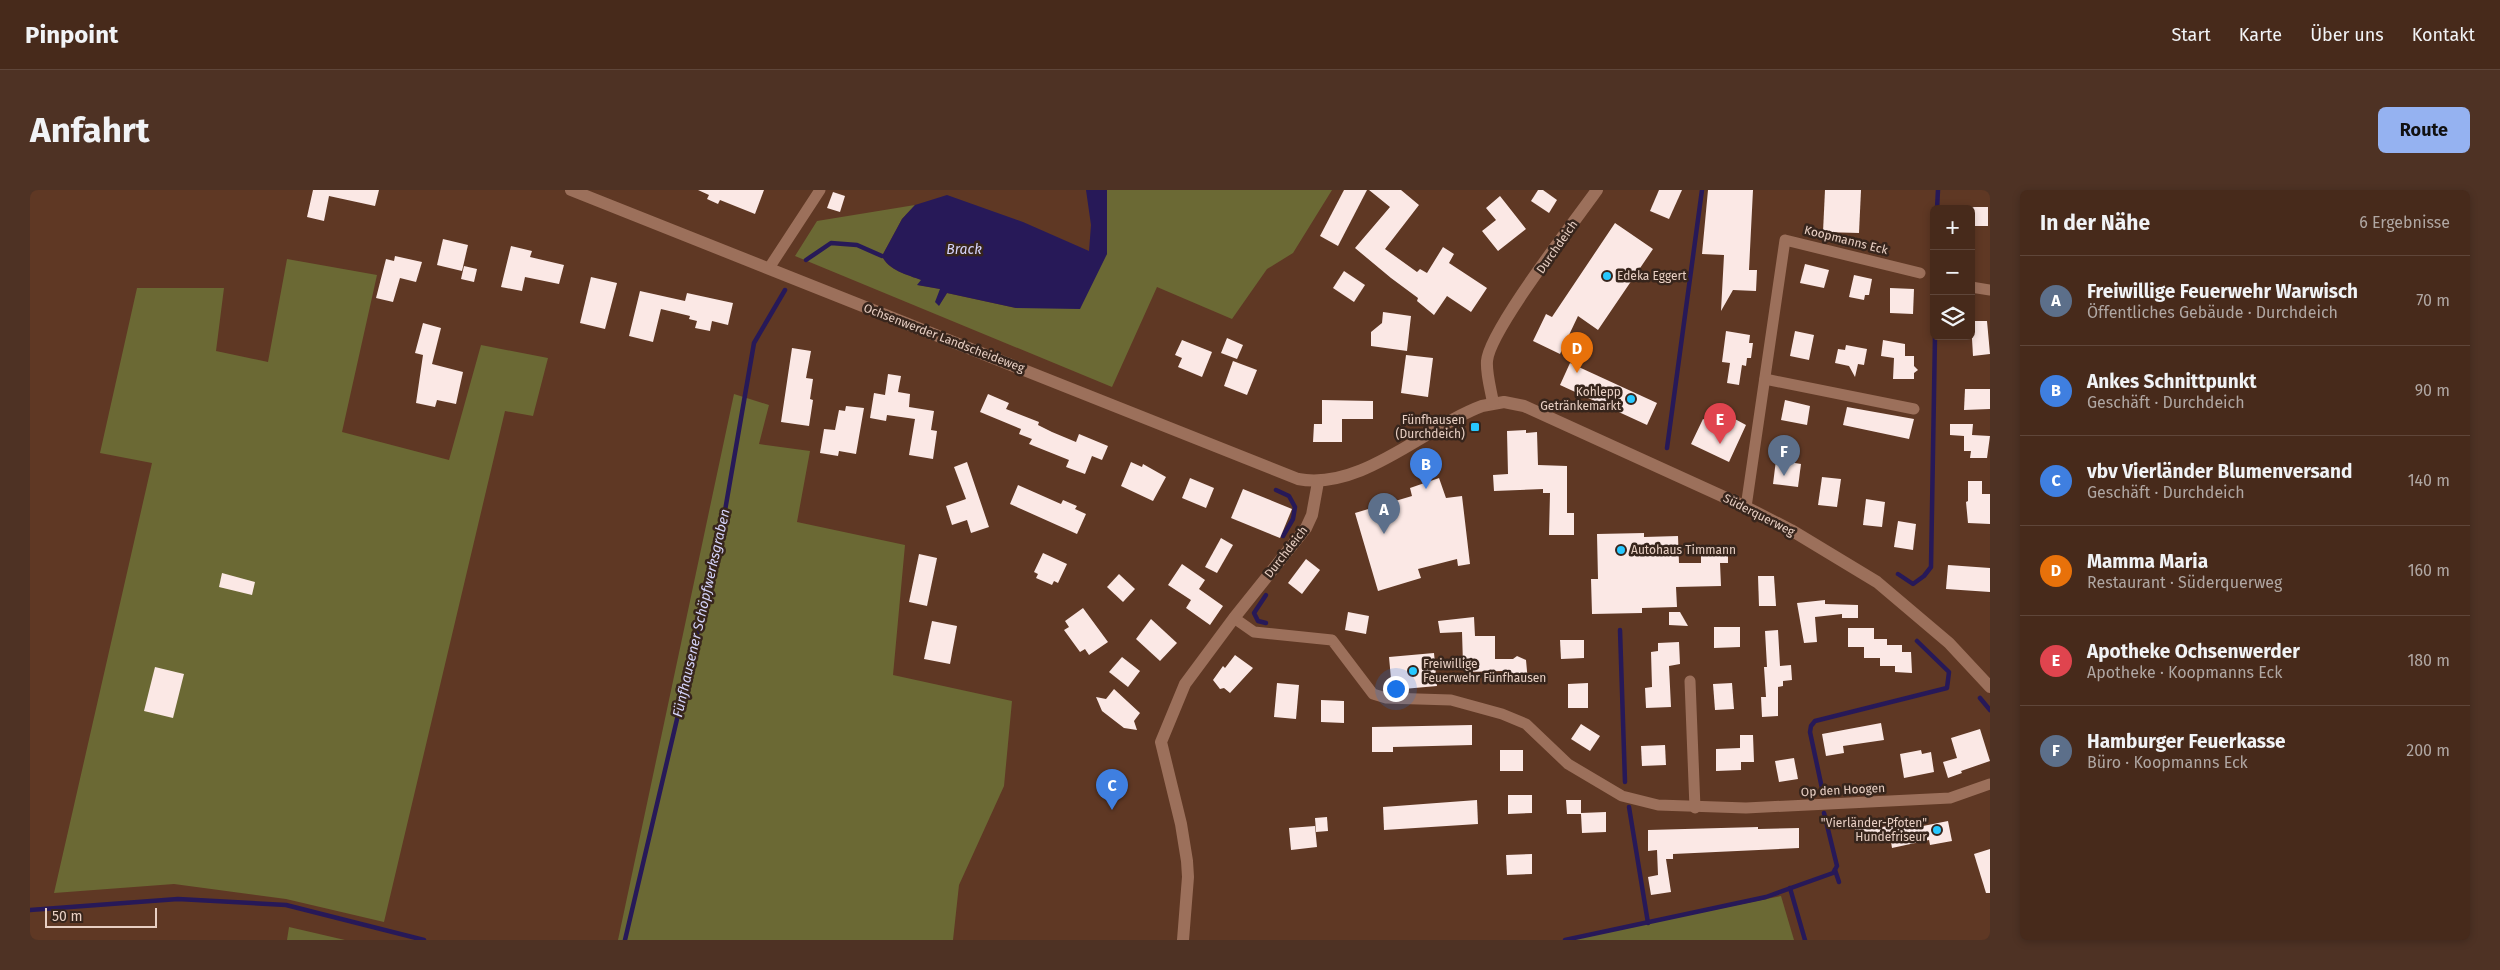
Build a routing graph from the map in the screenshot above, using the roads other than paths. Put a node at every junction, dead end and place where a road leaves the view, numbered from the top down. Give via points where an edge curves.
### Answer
1 (571, 190) edge
2 (820, 190) edge
3 (1597, 190) edge
4 (769, 268) junction
5 (1920, 272) dead end
6 (1975, 288) edge
7 (1990, 290) edge
8 (1765, 379) junction
9 (1493, 403) junction
10 (1914, 409) dead end
11 (1318, 482) junction
12 (1746, 507) junction
13 (1234, 618) junction
14 (1690, 681) dead end
15 (1990, 688) edge
16 (1990, 784) edge
17 (1695, 808) junction
18 (1183, 940) edge

1 - 4 street, Ochsenwerder Landscheideweg
2 - 4 street
3 - 9 street, Durchdeich via 1491,345 1487,362
4 - 11 street, Ochsenwerder Landscheideweg via 1175,428 1287,476
5 - 8 street, Koopmanns Eck via 1785,240
6 - 7 street
8 - 10 street
8 - 12 street, Koopmanns Eck
9 - 11 street via 1471,410 1373,464
9 - 12 street, Süderquerweg via 1524,406
11 - 13 street, Durchdeich via 1312,515 1306,528
12 - 15 street, Süderquerweg via 1877,582 1949,643
13 - 17 street, Op den Hoogen via 1254,632 1332,640 1373,694 1386,698 1451,700 1502,714 1526,724 1568,764 1622,796 1658,805
13 - 18 street, Durchdeich via 1184,684 1161,742 1187,860
14 - 17 street
16 - 17 street, Op den Hoogen via 1950,798

